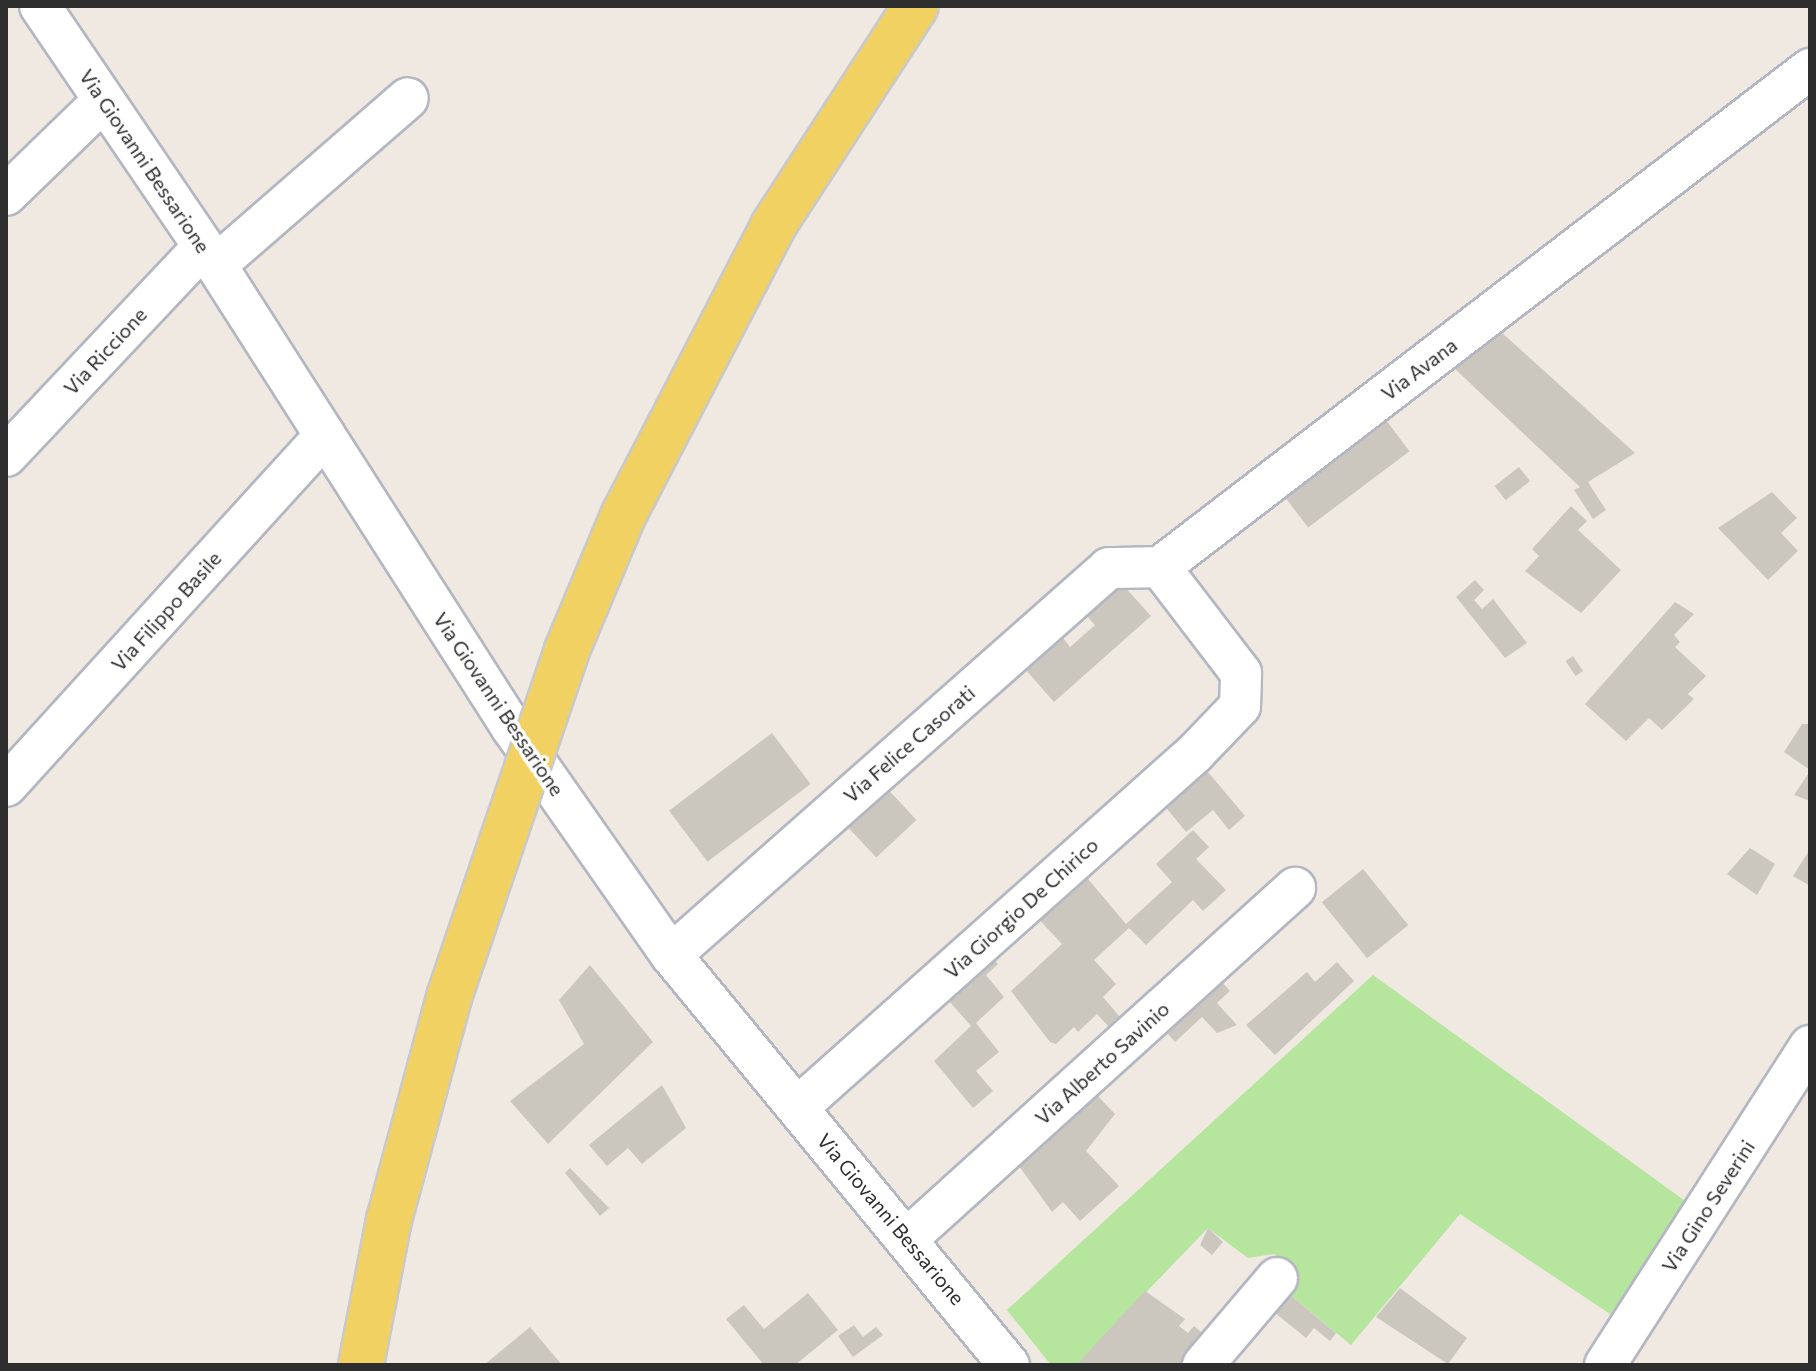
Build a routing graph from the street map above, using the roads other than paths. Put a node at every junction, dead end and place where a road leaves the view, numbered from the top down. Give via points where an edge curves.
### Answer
1 (40, 6) edge
2 (916, 6) edge
3 (1810, 69) edge
4 (408, 98) dead end
5 (104, 100) junction
6 (6, 195) edge
7 (210, 256) junction
8 (325, 436) junction
9 (6, 456) edge
10 (1160, 567) junction
11 (6, 786) edge
12 (1295, 888) dead end
13 (671, 955) junction
14 (1810, 1046) edge
15 (798, 1107) junction
16 (908, 1238) junction
17 (1277, 1278) dead end
18 (361, 1365) edge
19 (1009, 1365) edge
20 (1203, 1365) edge
21 (1605, 1365) edge

1 - 5 street, Via Giovanni Bessarione
2 - 18 main road, bridge via 773,226 624,514 567,650 449,997 389,1220
3 - 10 street, Via Avana
4 - 7 street, Via Riccione
5 - 6 street
5 - 7 street, Via Giovanni Bessarione
7 - 8 street, Via Giovanni Bessarione
7 - 9 street, Via Riccione
8 - 11 street, Via Filippo Basile
8 - 13 street, Via Giovanni Bessarione via 512,728
10 - 13 street, Via Felice Casorati via 1109,568
10 - 15 street, Via Giorgio De Chirico via 1241,673 1240,706 1183,764
12 - 16 street, Via Alberto Savinio
13 - 15 street, Via Giovanni Bessarione
14 - 21 street, Via Gino Severini
15 - 16 street, Via Giovanni Bessarione
16 - 19 street, Via Giovanni Bessarione
17 - 20 street

